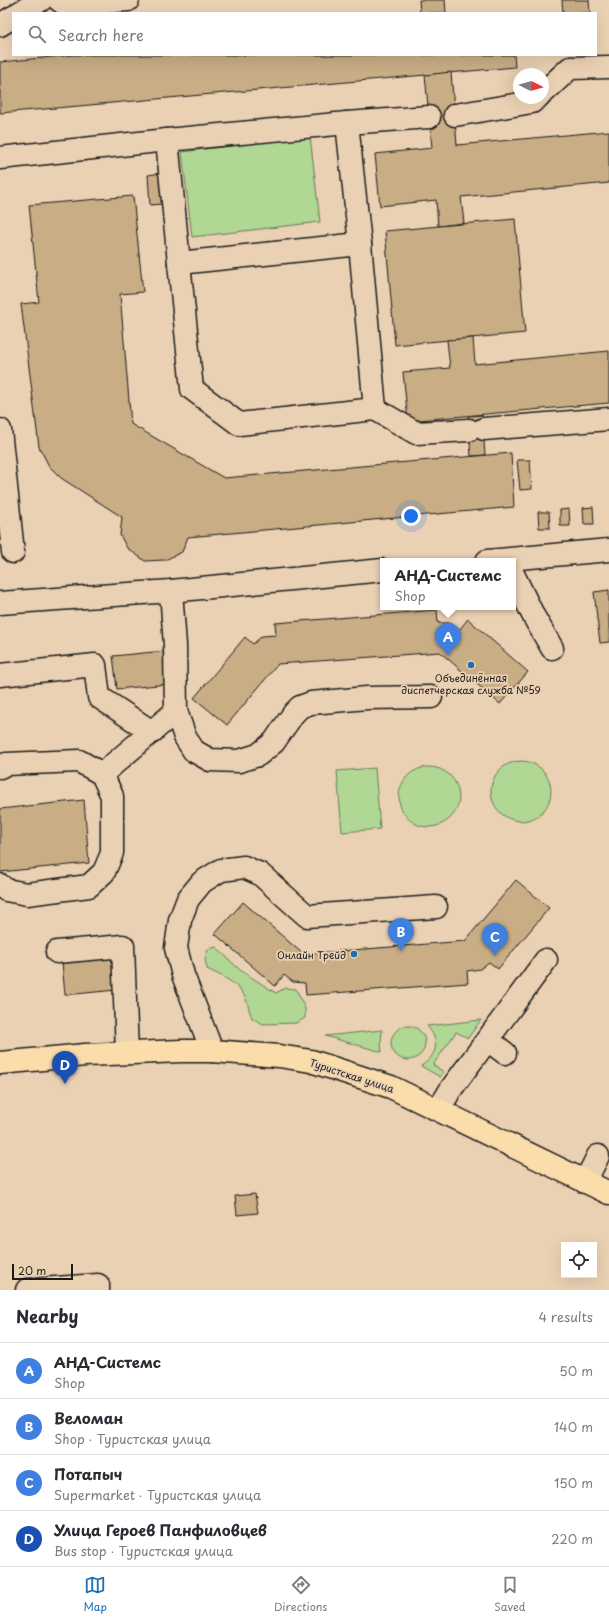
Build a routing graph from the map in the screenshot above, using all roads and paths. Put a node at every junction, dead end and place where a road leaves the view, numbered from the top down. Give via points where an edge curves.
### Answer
1 (41, 0) edge
2 (58, 0) edge
3 (128, 0) edge
4 (21, 12) edge
5 (12, 18) edge
6 (0, 25) edge
7 (609, 67) edge
8 (549, 87) edge
9 (520, 104) edge
10 (455, 115) dead end
11 (429, 117) dead end
12 (346, 123) junction
13 (167, 140) junction
14 (0, 158) edge
15 (360, 244) junction
16 (179, 263) junction
17 (375, 409) junction
18 (609, 419) edge
19 (0, 430) edge
20 (609, 550) edge
21 (13, 552) dead end
22 (516, 562) edge
23 (380, 570) edge
24 (516, 586) edge
25 (172, 591) junction
26 (0, 603) edge
27 (552, 648) dead end
28 (0, 675) edge
29 (431, 697) dead end
30 (176, 711) junction
31 (152, 732) junction
32 (0, 767) edge
33 (102, 774) junction
34 (0, 885) edge
35 (436, 907) dead end
36 (57, 952) dead end
37 (546, 960) dead end
38 (488, 1040) junction
39 (212, 1051) junction
40 (127, 1053) junction
41 (505, 1053) dead end
42 (0, 1063) edge
43 (439, 1109) junction
44 (598, 1156) dead end
45 (585, 1182) junction
46 (609, 1193) edge
47 (27, 1290) edge
48 (98, 1290) edge

1 - 4 street
2 - 3 street via 66,5
5 - 6 street
7 - 8 street via 570,68
9 - 10 street
11 - 12 street
12 - 13 street
12 - 15 street
13 - 14 street
13 - 16 street
15 - 16 street
15 - 17 street
16 - 17 street via 192,389 239,424
17 - 18 street via 416,433
19 - 21 street
20 - 22 street
23 - 25 street
24 - 27 street
25 - 26 street
25 - 30 street
28 - 31 street via 95,665 99,697
29 - 30 street via 367,698 311,703 300,707 274,742 258,755 239,761 210,760 194,751 184,737
30 - 31 street
31 - 33 street
32 - 33 street via 6,764 79,761
33 - 34 street via 112,796 112,853 104,872 88,886 27,894 6,890
35 - 39 street via 307,916 260,874 244,867 222,870 202,882 188,899 180,920 176,948 183,975
36 - 40 street via 122,946
37 - 38 street
38 - 41 street
38 - 43 street
39 - 40 main road, Туристская улица
39 - 43 main road, Туристская улица via 311,1061 392,1087
40 - 42 main road, Туристская улица
43 - 45 main road, Туристская улица
44 - 45 street
45 - 46 main road, Туристская улица
47 - 48 street via 98,1285

